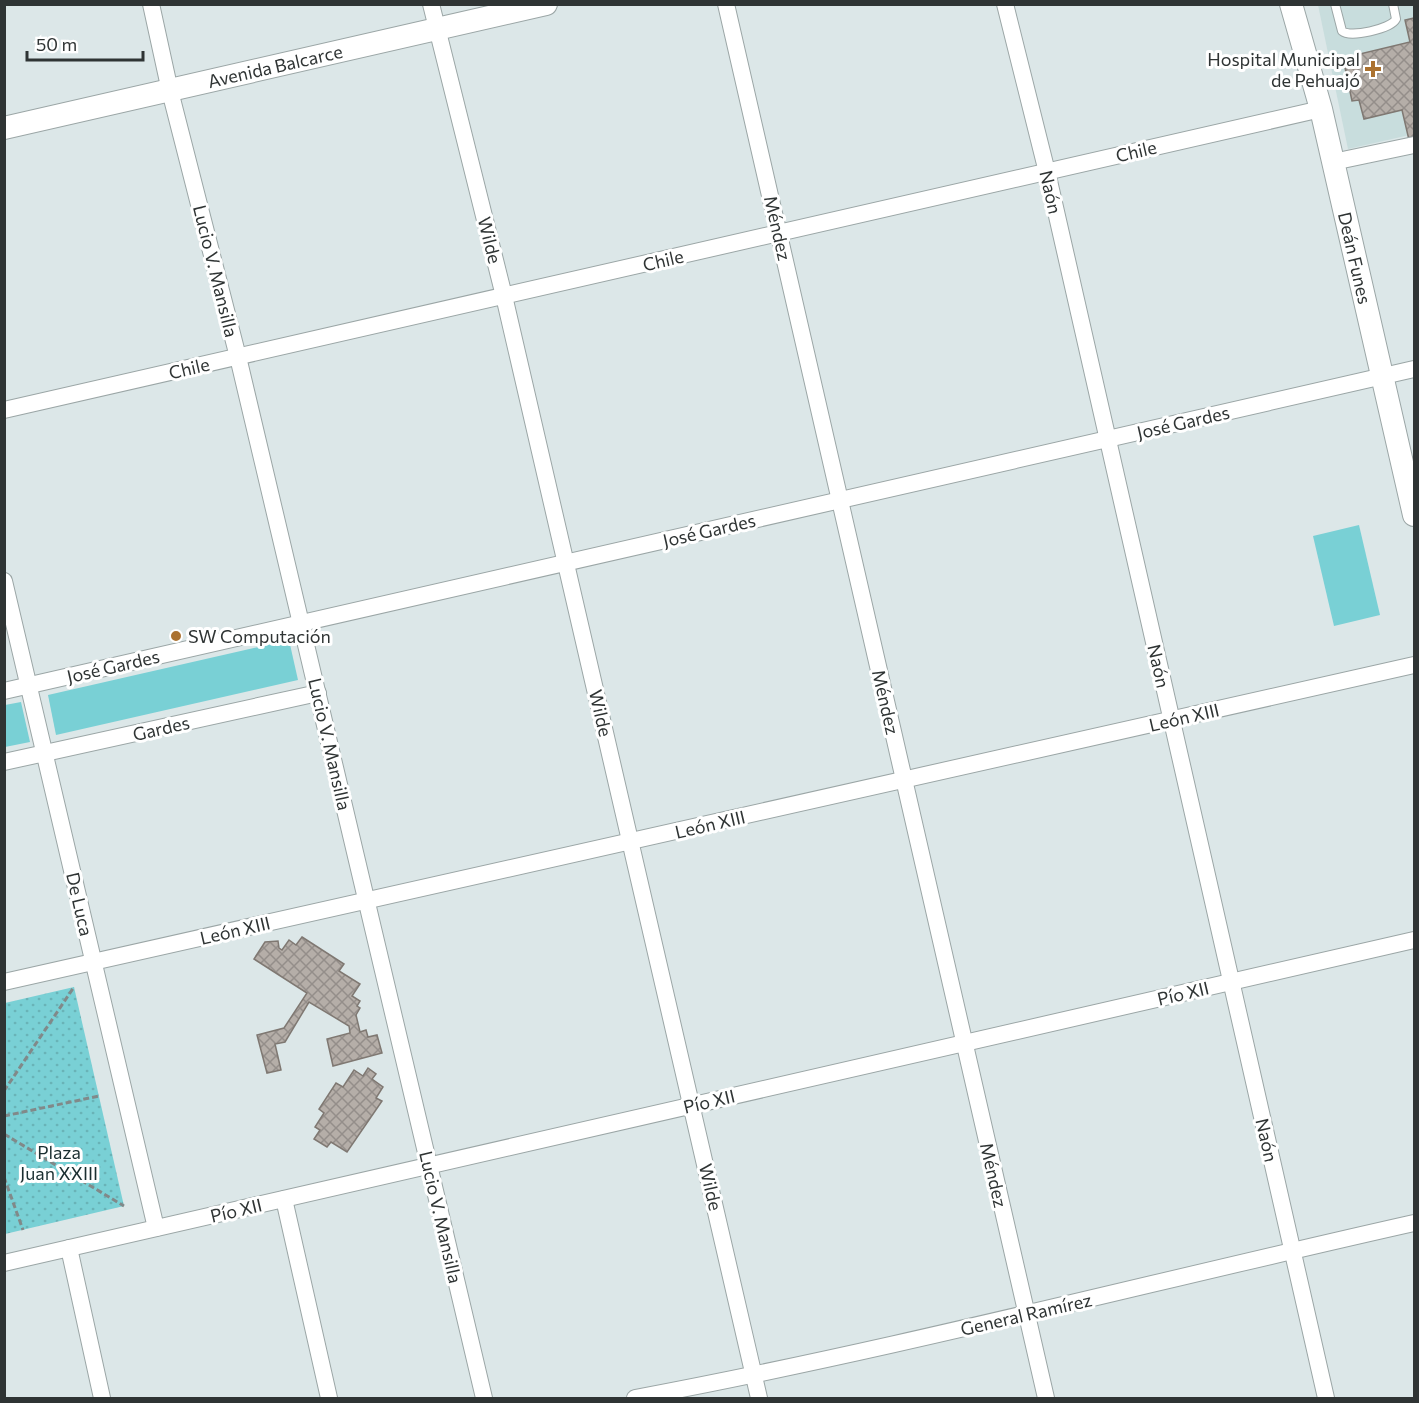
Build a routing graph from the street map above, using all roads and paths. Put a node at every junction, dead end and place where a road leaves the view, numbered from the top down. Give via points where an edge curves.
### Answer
1 (151, 4) edge
2 (483, 4) edge
3 (546, 4) edge
4 (726, 4) edge
5 (1005, 4) edge
6 (1291, 4) edge
7 (1335, 4) edge
8 (1393, 4) edge
9 (434, 17) edge
10 (168, 83) junction
11 (1321, 109) junction
12 (4, 114) edge
13 (4, 129) edge
14 (1414, 145) edge
15 (1333, 162) junction
16 (1047, 172) junction
17 (779, 233) junction
18 (504, 296) junction
19 (238, 357) junction
20 (1414, 369) edge
21 (1382, 376) junction
22 (4, 410) edge
23 (1108, 439) junction
24 (840, 500) junction
25 (1414, 515) edge
26 (566, 563) junction
27 (4, 581) edge
28 (301, 623) junction
29 (1414, 665) edge
30 (29, 685) junction
31 (4, 691) edge
32 (318, 693) junction
33 (1172, 719) junction
34 (45, 753) junction
35 (4, 762) edge
36 (903, 780) junction
37 (631, 841) junction
38 (367, 901) junction
39 (1414, 940) edge
40 (94, 962) junction
41 (4, 982) edge
42 (1231, 982) junction
43 (74, 987) dead end
44 (963, 1043) junction
45 (4, 1091) edge
46 (99, 1096) dead end
47 (692, 1105) junction
48 (4, 1116) edge
49 (4, 1134) edge
50 (429, 1166) junction
51 (4, 1177) edge
52 (284, 1199) junction
53 (124, 1206) dead end
54 (1414, 1223) edge
55 (156, 1228) junction
56 (23, 1230) dead end
57 (69, 1248) junction
58 (1293, 1250) junction
59 (4, 1263) edge
60 (1027, 1314) junction
61 (754, 1376) junction
62 (102, 1398) edge
63 (329, 1398) edge
64 (484, 1398) edge
65 (635, 1398) edge
66 (759, 1398) edge
67 (1046, 1398) edge
68 (1326, 1398) edge

1 - 10 street, Lucio V. Mansilla
2 - 9 main road, Avenida Balcarce
3 - 9 main road, Avenida Balcarce
4 - 17 street, Méndez
5 - 16 street, Naón
6 - 11 main road, Deán Funes
7 - 8 lane via 1342,31 1349,35 1390,27 1396,19
9 - 10 main road, Avenida Balcarce
9 - 18 street, Wilde
10 - 12 main road, Avenida Balcarce
10 - 13 main road, Avenida Balcarce
10 - 19 street, Lucio V. Mansilla
11 - 15 main road, Deán Funes
11 - 16 street, Chile
14 - 15 street
15 - 21 main road, Deán Funes
16 - 17 street, Chile
16 - 23 street, Naón
17 - 18 street, Chile
17 - 24 street, Méndez
18 - 19 street, Chile
18 - 26 street, Wilde
19 - 22 street, Chile
19 - 28 street, Lucio V. Mansilla
20 - 21 street, José Gardes
21 - 23 street, José Gardes
21 - 25 main road, Deán Funes
23 - 24 street, José Gardes
23 - 33 street, Naón
24 - 26 street, José Gardes
24 - 36 street, Méndez
26 - 28 street, José Gardes
26 - 37 street, Wilde
27 - 30 street, De Luca
28 - 30 street, José Gardes
28 - 32 street, Lucio V. Mansilla
29 - 33 street, León XIII
30 - 31 street, José Gardes
30 - 34 street, De Luca
32 - 34 street, Gardes
32 - 38 street, Lucio V. Mansilla
33 - 36 street, León XIII
33 - 42 street, Naón
34 - 35 street, Gardes
34 - 40 street, De Luca
36 - 37 street, León XIII
36 - 44 street, Méndez
37 - 38 street, León XIII
37 - 47 street, Wilde
38 - 40 street, León XIII
38 - 50 street, Lucio V. Mansilla
39 - 42 street, Pío XII
40 - 41 street, León XIII
40 - 55 street, De Luca
42 - 44 street, Pío XII
42 - 58 street, Naón
43 - 45 path
44 - 47 street, Pío XII
44 - 60 street, Méndez
46 - 48 path
47 - 50 street, Pío XII
47 - 61 street, Wilde
49 - 53 path
50 - 52 street, Pío XII
50 - 64 street, Lucio V. Mansilla
51 - 56 path
52 - 55 street, Pío XII
52 - 63 street
54 - 58 street, General Ramírez
55 - 57 street, Pío XII
57 - 59 street, Pío XII
57 - 62 street
58 - 60 street, General Ramírez
58 - 68 street, Naón
60 - 61 street, General Ramírez
60 - 67 street, Méndez
61 - 65 street, General Ramírez
61 - 66 street, Wilde

